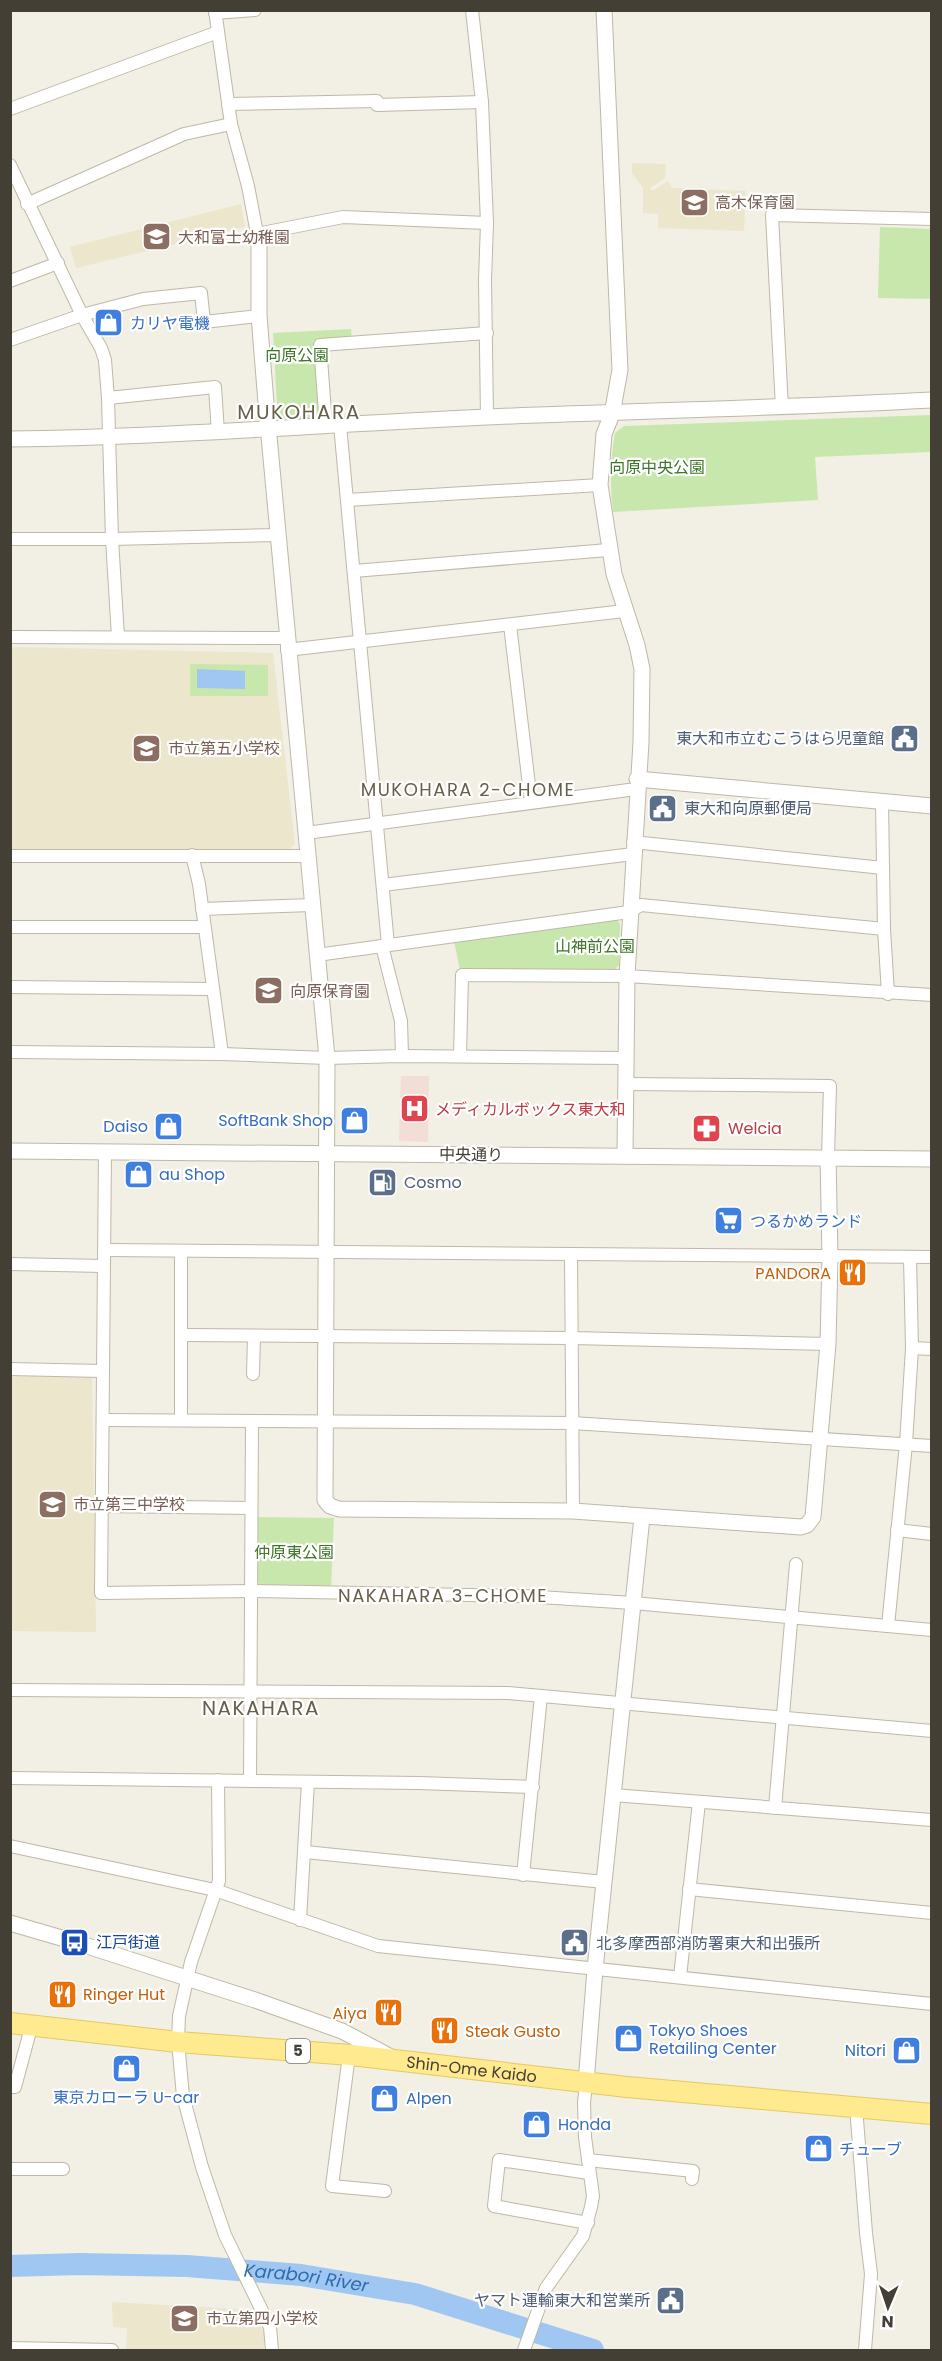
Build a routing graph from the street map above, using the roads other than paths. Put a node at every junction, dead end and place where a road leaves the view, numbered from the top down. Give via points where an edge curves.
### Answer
1 (255, 10) edge
2 (472, 10) edge
3 (604, 10) edge
4 (215, 12) edge
5 (218, 32) junction
6 (482, 102) junction
7 (228, 104) junction
8 (10, 109) edge
9 (231, 124) junction
10 (10, 165) edge
11 (27, 204) junction
12 (932, 219) edge
13 (487, 223) junction
14 (258, 239) junction
15 (58, 263) junction
16 (10, 281) edge
17 (82, 315) junction
18 (259, 316) junction
19 (486, 333) junction
20 (10, 340) edge
21 (108, 398) junction
22 (931, 401) edge
23 (782, 408) junction
24 (612, 414) junction
25 (487, 417) junction
26 (333, 426) junction
27 (268, 430) junction
28 (218, 433) junction
29 (108, 438) junction
30 (10, 439) edge
31 (600, 484) junction
32 (347, 500) junction
33 (278, 535) junction
34 (10, 539) edge
35 (112, 539) junction
36 (609, 550) junction
37 (354, 571) junction
38 (624, 611) junction
39 (510, 625) junction
40 (10, 637) edge
41 (118, 637) junction
42 (360, 643) junction
43 (287, 644) junction
44 (637, 784) junction
45 (531, 802) junction
46 (882, 802) junction
47 (932, 806) edge
48 (377, 825) junction
49 (306, 833) junction
50 (633, 848) junction
51 (192, 855) junction
52 (10, 856) edge
53 (308, 856) junction
54 (883, 868) junction
55 (383, 885) junction
56 (312, 905) junction
57 (202, 909) junction
58 (629, 912) junction
59 (10, 927) edge
60 (204, 927) junction
61 (884, 929) junction
62 (385, 945) junction
63 (317, 955) junction
64 (627, 976) junction
65 (10, 987) edge
66 (213, 989) junction
67 (888, 994) junction
68 (932, 995) edge
69 (10, 1052) edge
70 (222, 1054) junction
71 (402, 1056) junction
72 (460, 1056) junction
73 (327, 1058) junction
74 (626, 1058) junction
75 (626, 1084) junction
76 (10, 1151) edge
77 (105, 1152) junction
78 (326, 1153) junction
79 (626, 1156) junction
80 (828, 1157) junction
81 (932, 1159) edge
82 (104, 1250) junction
83 (181, 1251) junction
84 (326, 1252) junction
85 (571, 1254) junction
86 (830, 1257) junction
87 (910, 1257) junction
88 (932, 1257) edge
89 (10, 1264) edge
90 (103, 1266) junction
91 (181, 1335) junction
92 (254, 1336) junction
93 (326, 1337) junction
94 (571, 1338) junction
95 (828, 1344) junction
96 (912, 1348) junction
97 (932, 1349) edge
98 (10, 1369) edge
99 (102, 1371) junction
100 (253, 1374) dead end
101 (103, 1420) junction
102 (181, 1420) junction
103 (324, 1420) junction
104 (252, 1421) junction
105 (572, 1423) junction
106 (820, 1437) junction
107 (906, 1444) junction
108 (932, 1446) edge
109 (101, 1506) junction
110 (251, 1508) junction
111 (573, 1511) junction
112 (642, 1518) junction
113 (897, 1530) junction
114 (932, 1534) edge
115 (796, 1564) dead end
116 (250, 1591) junction
117 (633, 1603) junction
118 (792, 1618) junction
119 (888, 1626) junction
120 (932, 1630) edge
121 (10, 1690) edge
122 (249, 1692) junction
123 (541, 1696) junction
124 (622, 1704) junction
125 (783, 1717) junction
126 (932, 1731) edge
127 (10, 1778) edge
128 (218, 1780) junction
129 (250, 1780) junction
130 (308, 1782) junction
131 (533, 1787) junction
132 (613, 1795) junction
133 (699, 1802) junction
134 (775, 1808) junction
135 (932, 1820) edge
136 (10, 1846) edge
137 (305, 1852) junction
138 (523, 1875) junction
139 (604, 1882) junction
140 (689, 1889) junction
141 (215, 1890) junction
142 (932, 1913) edge
143 (300, 1920) junction
144 (10, 1923) edge
145 (595, 1969) junction
146 (680, 1977) junction
147 (188, 1979) junction
148 (932, 2004) edge
149 (10, 2023) edge
150 (32, 2024) junction
151 (178, 2042) junction
152 (349, 2055) junction
153 (396, 2060) junction
154 (586, 2083) junction
155 (10, 2087) edge
156 (856, 2107) junction
157 (932, 2114) edge
158 (588, 2166) junction
159 (10, 2169) edge
160 (63, 2169) dead end
161 (692, 2179) dead end
162 (385, 2191) dead end
163 (588, 2223) junction
164 (10, 2348) edge
165 (112, 2350) edge
166 (272, 2350) edge
167 (524, 2350) edge
168 (865, 2350) edge

1 - 4 street
2 - 6 street
3 - 24 street via 620,326 620,370
4 - 5 street
5 - 7 street
5 - 8 street
6 - 7 street
6 - 13 street
7 - 9 street
9 - 11 street via 184,134
9 - 14 street
10 - 11 street
11 - 15 street
12 - 23 street via 772,215
13 - 14 street via 344,217
13 - 19 street
14 - 18 street
15 - 16 street
15 - 17 street
17 - 18 street via 143,299 201,293 204,322
17 - 20 street
17 - 21 street via 105,360
18 - 27 street
19 - 25 street
19 - 26 street via 320,345
21 - 28 street via 215,387
21 - 29 street
22 - 23 street
23 - 24 street
24 - 25 street
24 - 31 street via 604,434
25 - 26 street
26 - 27 street
26 - 32 street
27 - 28 street
27 - 33 street
28 - 29 street
29 - 30 street
29 - 35 street
31 - 32 street
31 - 36 street
32 - 37 street
33 - 35 street
33 - 43 street
34 - 35 street
35 - 41 street
36 - 37 street
36 - 38 street
37 - 42 street
38 - 39 street
38 - 44 street via 642,669
39 - 42 street
39 - 45 street
40 - 41 street
41 - 43 street
42 - 43 street
42 - 48 street
43 - 49 street
44 - 45 street
44 - 46 street
44 - 50 street
45 - 48 street
46 - 47 street
46 - 54 street
48 - 49 street
48 - 55 street
49 - 53 street
50 - 54 street
50 - 55 street
50 - 58 street
51 - 52 street
51 - 53 street
51 - 57 street
53 - 56 street
54 - 61 street
55 - 62 street
56 - 57 street
56 - 63 street
57 - 60 street
58 - 61 street via 641,905
58 - 62 street
58 - 64 street
59 - 60 street
60 - 66 street
61 - 67 street
62 - 63 street
62 - 71 street via 401,1021
63 - 73 street
64 - 67 street
64 - 72 street via 462,975
64 - 74 street
65 - 66 street
66 - 70 street
67 - 68 street
69 - 70 street
70 - 73 street
71 - 72 street
71 - 73 street
72 - 74 street
73 - 78 street
74 - 75 street
75 - 79 street
75 - 80 street via 830,1086
76 - 77 street, 中央通り
77 - 78 street, 中央通り
77 - 82 street
78 - 79 street, 中央通り
78 - 84 street
79 - 80 street, 中央通り
80 - 81 street, 中央通り
80 - 86 street
82 - 83 street
82 - 90 street
83 - 84 street
83 - 91 street
84 - 85 street
84 - 93 street
85 - 86 street
85 - 94 street
86 - 87 street
86 - 95 street
87 - 88 street
87 - 96 street
89 - 90 street
90 - 99 street
91 - 92 street
91 - 102 street
92 - 93 street
92 - 100 street
93 - 94 street
93 - 103 street
94 - 95 street
94 - 105 street
95 - 106 street
96 - 97 street
96 - 107 street
98 - 99 street
99 - 101 street
101 - 102 street
101 - 109 street
102 - 104 street
103 - 104 street
103 - 105 street
103 - 111 street via 324,1494 330,1506
104 - 110 street
105 - 106 street
105 - 111 street
106 - 107 street
106 - 112 street via 813,1517 807,1525
107 - 108 street
107 - 113 street
109 - 110 street
109 - 116 street via 101,1593
110 - 116 street
111 - 112 street
112 - 117 street
113 - 114 street
113 - 119 street
115 - 118 street
116 - 117 street via 524,1596
116 - 122 street
117 - 118 street
117 - 124 street
118 - 119 street
118 - 125 street
119 - 120 street
121 - 122 street
122 - 123 street
122 - 129 street
123 - 124 street
123 - 131 street
124 - 125 street
124 - 132 street
125 - 126 street
125 - 134 street
127 - 128 street
128 - 129 street
128 - 141 street via 219,1881
129 - 130 street
130 - 131 street
130 - 137 street
131 - 138 street
132 - 133 street
132 - 139 street
133 - 134 street
133 - 140 street
134 - 135 street
136 - 141 street
137 - 138 street
137 - 143 street
138 - 139 street
139 - 145 street
140 - 142 street
140 - 146 street
141 - 143 street
141 - 147 street
143 - 145 street via 378,1946
144 - 147 street
145 - 146 street
145 - 154 street
146 - 148 street
147 - 151 street via 179,2016
147 - 153 street via 342,2031
149 - 150 main road, Shin-Ome Kaido / 5
150 - 151 main road, Shin-Ome Kaido / 5
150 - 155 street via 15,2087
151 - 152 main road, Shin-Ome Kaido / 5
151 - 166 street via 183,2096 202,2166 231,2248 270,2327
152 - 153 main road, Shin-Ome Kaido / 5
152 - 162 street via 332,2186
153 - 154 main road, Shin-Ome Kaido / 5
154 - 156 main road, Shin-Ome Kaido / 5
154 - 158 street
156 - 157 main road, Shin-Ome Kaido / 5
156 - 168 street via 871,2274
158 - 161 street via 693,2171
158 - 163 street via 593,2196
158 - 163 street via 499,2160 494,2206
159 - 160 street
163 - 167 street via 571,2255 546,2288
164 - 165 street

